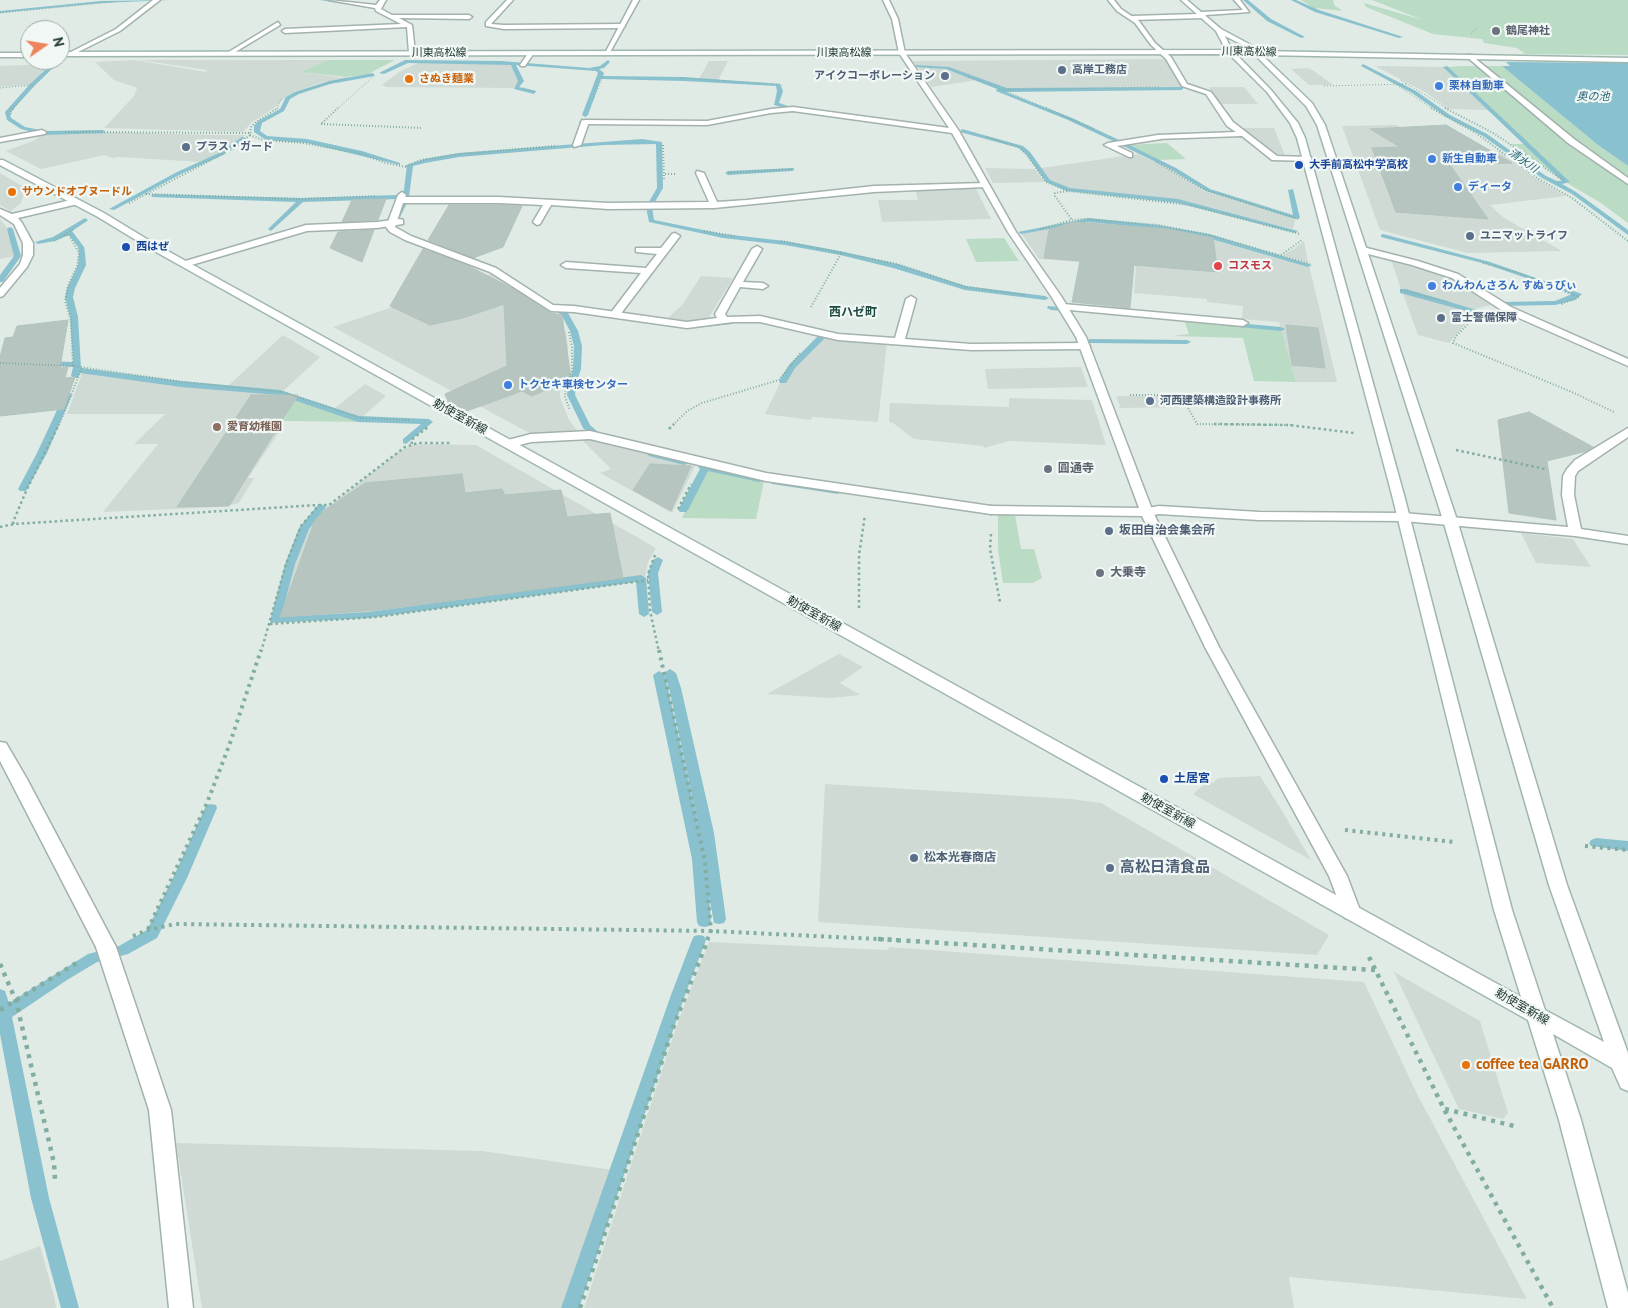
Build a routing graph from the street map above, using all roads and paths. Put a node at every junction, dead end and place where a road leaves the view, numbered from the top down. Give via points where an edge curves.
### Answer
1 (332, 0) edge
2 (382, 0) edge
3 (510, 0) edge
4 (636, 0) edge
5 (886, 0) edge
6 (1111, 0) edge
7 (1184, 0) edge
8 (1237, 0) edge
9 (155, 1) edge
10 (377, 7) junction
11 (0, 13) edge
12 (1202, 15) junction
13 (390, 16) junction
14 (469, 16) dead end
15 (1132, 18) junction
16 (278, 24) dead end
17 (409, 25) junction
18 (622, 26) junction
19 (1219, 30) junction
20 (285, 31) dead end
21 (1162, 51) junction
22 (1230, 52) junction
23 (1256, 52) junction
24 (230, 53) junction
25 (412, 53) junction
26 (531, 53) junction
27 (902, 53) junction
28 (70, 54) joint
29 (606, 54) junction
30 (0, 55) edge
31 (20, 55) edge
32 (1469, 56) junction
33 (1628, 60) edge
34 (523, 66) dead end
35 (52, 70) edge
36 (379, 72) dead end
37 (963, 76) dead end
38 (347, 78) dead end
39 (676, 78) dead end
40 (1388, 80) dead end
41 (35, 85) junction
42 (1397, 85) junction
43 (1291, 86) junction
44 (1193, 87) junction
45 (0, 88) edge
46 (1002, 90) junction
47 (789, 109) junction
48 (585, 122) junction
49 (422, 128) dead end
50 (1092, 128) junction
51 (955, 131) junction
52 (42, 132) junction
53 (250, 134) junction
54 (1243, 134) junction
55 (0, 140) edge
56 (1121, 143) junction
57 (576, 145) dead end
58 (1129, 155) dead end
59 (1308, 159) junction
60 (0, 162) edge
61 (792, 169) dead end
62 (700, 172) dead end
63 (729, 173) dead end
64 (1564, 182) dead end
65 (1628, 182) edge
66 (985, 185) junction
67 (1068, 191) junction
68 (145, 194) junction
69 (401, 198) junction
70 (75, 202) junction
71 (549, 202) junction
72 (714, 205) junction
73 (0, 212) edge
74 (100, 215) junction
75 (11, 217) junction
76 (1072, 220) junction
77 (395, 222) junction
78 (537, 222) dead end
79 (1305, 222) dead end
80 (1012, 232) junction
81 (66, 234) dead end
82 (674, 236) dead end
83 (1308, 236) dead end
84 (1304, 239) dead end
85 (1628, 241) edge
86 (758, 249) dead end
87 (639, 250) dead end
88 (1363, 250) junction
89 (663, 251) junction
90 (842, 252) dead end
91 (1280, 255) junction
92 (1477, 261) dead end
93 (185, 264) junction
94 (566, 265) dead end
95 (1316, 266) dead end
96 (590, 267) junction
97 (648, 271) junction
98 (582, 277) dead end
99 (738, 284) junction
100 (763, 286) dead end
101 (1394, 288) dead end
102 (0, 294) edge
103 (911, 299) dead end
104 (1456, 304) dead end
105 (1063, 307) junction
106 (1570, 307) dead end
107 (551, 308) junction
108 (615, 314) junction
109 (1472, 320) dead end
110 (724, 321) junction
111 (1242, 323) dead end
112 (799, 327) junction
113 (899, 341) junction
114 (1085, 346) junction
115 (0, 363) edge
116 (1628, 363) edge
117 (73, 366) junction
118 (82, 368) junction
119 (779, 380) dead end
120 (1104, 395) junction
121 (1620, 415) dead end
122 (418, 420) dead end
123 (431, 425) dead end
124 (1628, 432) edge
125 (1356, 433) dead end
126 (590, 435) junction
127 (456, 443) dead end
128 (412, 444) junction
129 (508, 444) junction
130 (647, 448) junction
131 (1448, 448) dead end
132 (701, 463) junction
133 (1569, 476) junction
134 (866, 490) junction
135 (318, 506) junction
136 (991, 510) junction
137 (1147, 512) junction
138 (1404, 518) junction
139 (1450, 520) junction
140 (14, 524) junction
141 (0, 527) edge
142 (1575, 532) junction
143 (672, 536) junction
144 (1628, 540) edge
145 (648, 580) junction
146 (860, 590) dead end
147 (1000, 602) dead end
148 (270, 624) junction
149 (0, 748) edge
150 (1307, 819) junction
151 (1454, 842) dead end
152 (1585, 846) dead end
153 (1628, 850) edge
154 (1352, 913) junction
155 (148, 930) junction
156 (711, 931) junction
157 (106, 947) junction
158 (0, 964) edge
159 (1375, 970) junction
160 (16, 1001) junction
161 (0, 1010) edge
162 (1538, 1017) junction
163 (1625, 1064) edge
164 (1628, 1082) edge
165 (1444, 1109) junction
166 (1518, 1127) dead end
167 (55, 1179) dead end
168 (181, 1308) edge
169 (580, 1308) edge
170 (1553, 1308) edge
171 (1620, 1308) edge

1 - 10 street
2 - 10 street
3 - 18 street via 488,25
4 - 18 street
5 - 27 street via 895,19
6 - 15 street
7 - 12 street
8 - 12 street via 1247,11
9 - 11 path via 96,3
9 - 28 street via 118,30
10 - 13 street via 381,13
12 - 15 street
12 - 19 street
13 - 14 street
13 - 17 street
15 - 21 street
16 - 24 street
17 - 20 street
17 - 25 street
18 - 29 street
19 - 22 street
19 - 23 street
21 - 22 street, 川東高松線
21 - 27 street, 川東高松線
21 - 44 street via 1184,85
22 - 23 street, 川東高松線
22 - 59 street via 1269,91 1294,123
23 - 32 street, 川東高松線
23 - 43 street
24 - 25 street, 川東高松線
24 - 28 street, 川東高松線
25 - 26 street, 川東高松線
26 - 29 street, 川東高松線
26 - 34 street
27 - 29 street, 川東高松線
27 - 51 street
29 - 48 path via 610,60
30 - 31 street
32 - 33 street, 川東高松線
32 - 65 street via 1571,141
35 - 41 path
36 - 49 path via 321,124
37 - 46 path
38 - 53 path via 288,95 280,101 277,110 251,127
39 - 47 path via 780,84 783,92 779,104
40 - 42 path
41 - 45 path
41 - 52 path via 10,112 18,124
42 - 43 path
42 - 64 path via 1409,84 1443,107 1495,134
42 - 85 path via 1443,116 1476,133 1537,178 1572,198
43 - 88 street via 1319,119
44 - 46 path
44 - 54 street via 1209,93 1230,124
46 - 50 path
47 - 48 street via 707,123
47 - 51 street
48 - 57 street
50 - 56 path
50 - 56 path via 1088,129
51 - 66 street
51 - 67 path via 1018,147 1046,182
52 - 53 path
52 - 55 street
53 - 68 path via 220,157
53 - 69 path via 263,140 303,142 406,166
54 - 56 street via 1158,137
54 - 59 street via 1275,158
56 - 58 street via 1108,145
56 - 79 path via 1205,190
59 - 138 street
60 - 70 street, 勅使室新線
61 - 63 path
62 - 72 street
66 - 72 street via 874,189
66 - 80 street
67 - 76 path via 1055,193 1055,196
67 - 83 path via 1189,204
68 - 69 path via 301,199
68 - 74 path
69 - 71 street
69 - 77 street
70 - 74 street, 勅使室新線
70 - 75 street
71 - 72 street via 608,206
71 - 78 street
73 - 75 street
74 - 93 street, 勅使室新線
75 - 102 street via 18,223 28,243 28,255 24,265
76 - 80 path
76 - 91 path via 1158,226 1210,235
77 - 93 street via 306,228
77 - 107 street via 393,230 493,270
80 - 105 street
81 - 117 path via 78,253 65,301 71,321
82 - 89 street
84 - 91 path
86 - 99 street
87 - 89 street
88 - 116 street via 1455,276 1506,309
88 - 139 street
89 - 97 street
90 - 112 path
91 - 95 path
92 - 106 path via 1579,297 1561,304
93 - 129 street, 勅使室新線
94 - 96 street
96 - 97 street
96 - 98 street
97 - 108 street
99 - 100 street
99 - 110 street via 720,314
101 - 104 path
103 - 113 street
105 - 111 street
105 - 114 street
107 - 108 street
107 - 126 path via 560,316 572,347 572,370 566,385 567,405 579,426
108 - 110 street via 687,325
109 - 121 path via 1453,342
110 - 112 street via 760,319
112 - 113 street via 838,337
113 - 114 street via 971,347
114 - 120 street
115 - 117 path
117 - 118 path
118 - 122 path via 176,382 282,392 361,418
118 - 140 path
119 - 130 path via 692,408
120 - 125 path via 1181,395 1197,424 1304,426
120 - 137 street
123 - 128 path via 411,440
124 - 133 street via 1579,463
126 - 129 street via 531,438
126 - 130 street
127 - 128 path
128 - 135 path via 329,505
129 - 143 street, 勅使室新線
130 - 132 street
131 - 133 path
132 - 134 street via 810,484
132 - 143 path
133 - 142 street via 1568,495
134 - 136 street
134 - 146 path via 864,532 859,555
135 - 140 path
135 - 148 path via 300,526
136 - 137 street
136 - 147 path via 990,549
137 - 138 street
137 - 150 street via 1212,647
138 - 139 street
138 - 162 street via 1503,910
139 - 142 street
139 - 163 street via 1558,885
140 - 141 path
142 - 144 street
143 - 145 path via 651,562
143 - 154 street, 勅使室新線
145 - 148 path via 376,617
145 - 156 path via 652,619 705,862
148 - 155 path via 207,803
149 - 157 street
150 - 151 path via 1332,828
150 - 154 street via 1338,876
152 - 153 path
154 - 159 path
154 - 162 street, 勅使室新線
155 - 156 path via 175,924
155 - 157 path
156 - 159 path
156 - 169 path via 674,1025
157 - 160 path via 63,969
157 - 168 street via 160,1110
158 - 160 path
159 - 165 path
160 - 161 path
160 - 167 path
162 - 163 street, 勅使室新線
162 - 171 street via 1580,1156
163 - 164 street
165 - 166 path
165 - 170 path

